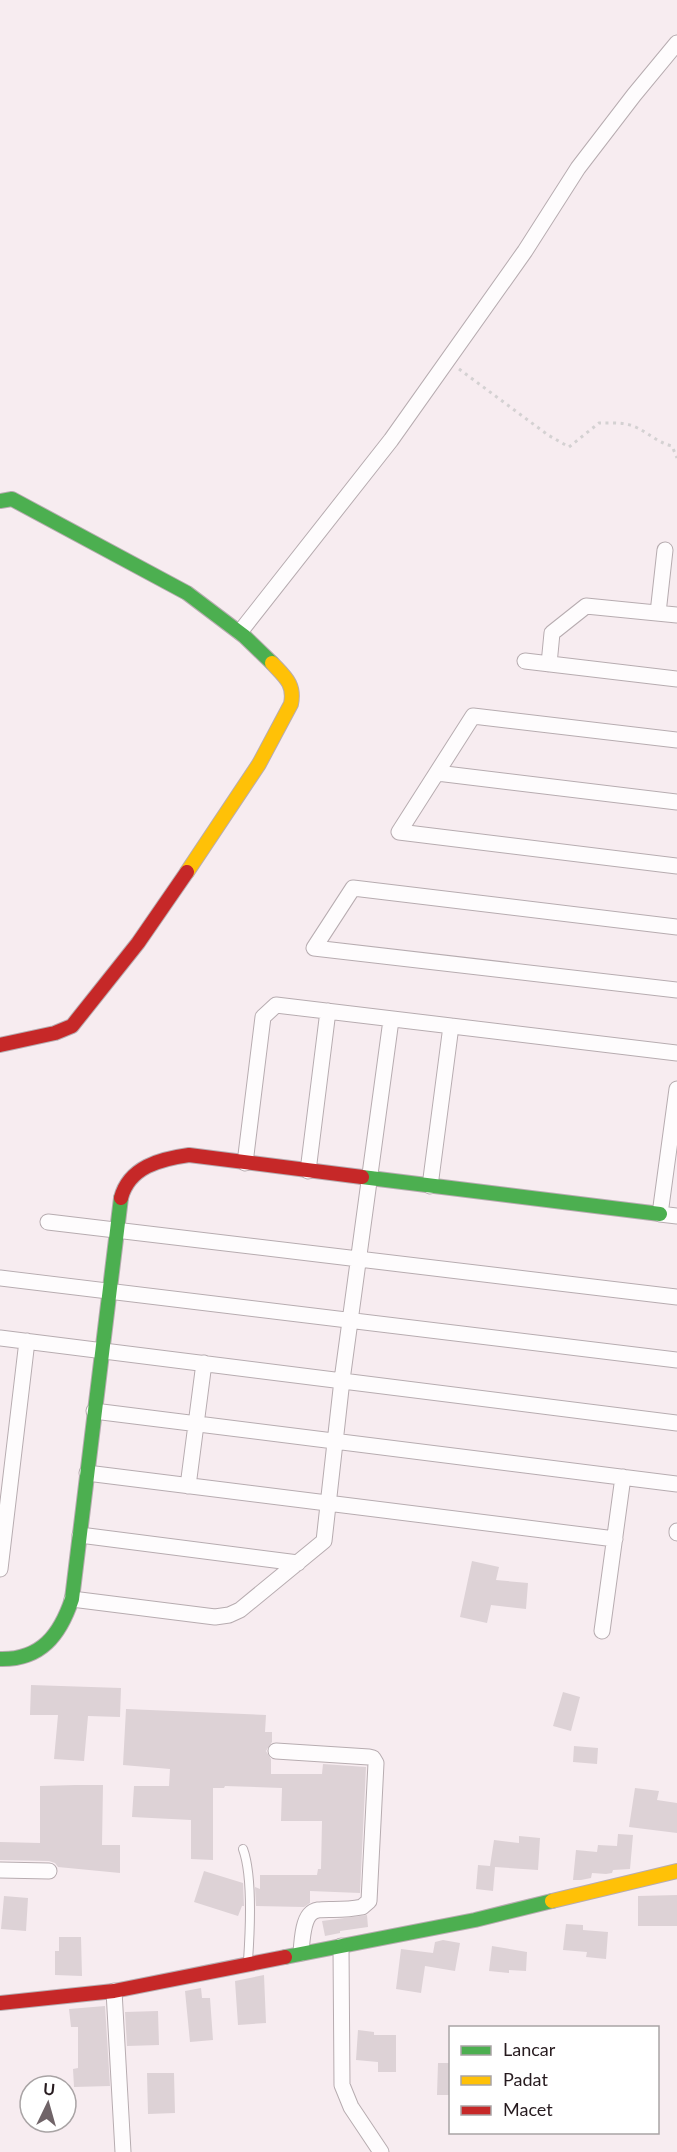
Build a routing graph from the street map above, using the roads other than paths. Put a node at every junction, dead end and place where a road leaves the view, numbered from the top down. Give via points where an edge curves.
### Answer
1 (677, 43) edge
2 (0, 501) edge
3 (665, 550) dead end
4 (658, 613) junction
5 (677, 615) edge
6 (240, 632) junction
7 (525, 661) dead end
8 (549, 664) junction
9 (677, 679) edge
10 (677, 740) edge
11 (437, 773) junction
12 (677, 802) edge
13 (677, 866) edge
14 (677, 927) edge
15 (677, 990) edge
16 (328, 1011) junction
17 (391, 1020) junction
18 (451, 1026) junction
19 (0, 1045) edge
20 (677, 1053) edge
21 (677, 1089) edge
22 (675, 1115) edge
23 (245, 1163) junction
24 (308, 1171) junction
25 (369, 1178) junction
26 (671, 1178) edge
27 (429, 1186) junction
28 (660, 1214) junction
29 (677, 1216) edge
30 (48, 1222) dead end
31 (115, 1229) junction
32 (358, 1260) junction
33 (0, 1278) edge
34 (108, 1292) junction
35 (677, 1297) edge
36 (350, 1321) junction
37 (0, 1338) edge
38 (27, 1341) junction
39 (101, 1350) junction
40 (677, 1360) edge
41 (204, 1363) junction
42 (337, 1380) junction
43 (94, 1411) junction
44 (677, 1423) edge
45 (196, 1424) junction
46 (336, 1441) junction
47 (87, 1473) junction
48 (623, 1477) junction
49 (677, 1484) edge
50 (188, 1486) junction
51 (328, 1503) junction
52 (80, 1535) junction
53 (615, 1539) junction
54 (298, 1563) junction
55 (0, 1569) edge
56 (72, 1599) junction
57 (602, 1631) dead end
58 (0, 1659) edge
59 (276, 1751) dead end
60 (243, 1850) dead end
61 (0, 1870) edge
62 (49, 1871) dead end
63 (677, 1871) edge
64 (341, 1946) junction
65 (301, 1953) junction
66 (248, 1965) junction
67 (114, 1991) junction
68 (0, 2003) edge
69 (123, 2152) edge
70 (381, 2152) edge

1 - 6 street via 578,168 525,251 391,440
2 - 6 street via 12,499 187,593
3 - 4 street
4 - 5 street
4 - 8 street via 586,606 552,633
6 - 19 street via 290,683 293,694 259,764 144,935 72,1026 55,1034
7 - 8 street
8 - 9 street
10 - 11 street via 473,716
11 - 12 street
11 - 13 street via 399,832
14 - 15 street via 353,888 314,948
16 - 17 street
16 - 23 street via 276,1005 263,1017
16 - 24 street
17 - 18 street
17 - 25 street
18 - 20 street
18 - 27 street
21 - 22 street
22 - 26 street
23 - 24 street
23 - 31 street via 189,1155 165,1158 142,1169 124,1186
24 - 25 street
25 - 27 street
25 - 32 street
26 - 28 street
27 - 28 street
28 - 29 street
30 - 31 street
31 - 32 street
31 - 34 street
32 - 35 street
32 - 36 street
33 - 34 street
34 - 36 street
34 - 39 street
36 - 40 street
36 - 42 street
37 - 38 street
38 - 39 street
38 - 55 street
39 - 41 street
39 - 42 street
39 - 43 street
41 - 42 street
41 - 45 street
42 - 44 street
42 - 46 street
43 - 45 street
43 - 47 street
45 - 46 street
45 - 50 street
46 - 48 street
46 - 51 street
47 - 50 street
47 - 52 street
48 - 49 street
48 - 53 street
50 - 51 street
51 - 53 street
51 - 54 street via 324,1541
52 - 54 street
52 - 56 street
53 - 57 street
54 - 56 street via 240,1610 222,1616
56 - 58 street via 63,1624 46,1646 25,1657
59 - 65 street via 369,1757 376,1763 369,1901 362,1907 325,1909 307,1917
60 - 66 lane via 249,1883
61 - 62 street
63 - 64 street via 475,1920
64 - 65 street
64 - 70 street via 342,2085 351,2107
65 - 66 street
66 - 67 street
67 - 68 street
67 - 69 street

